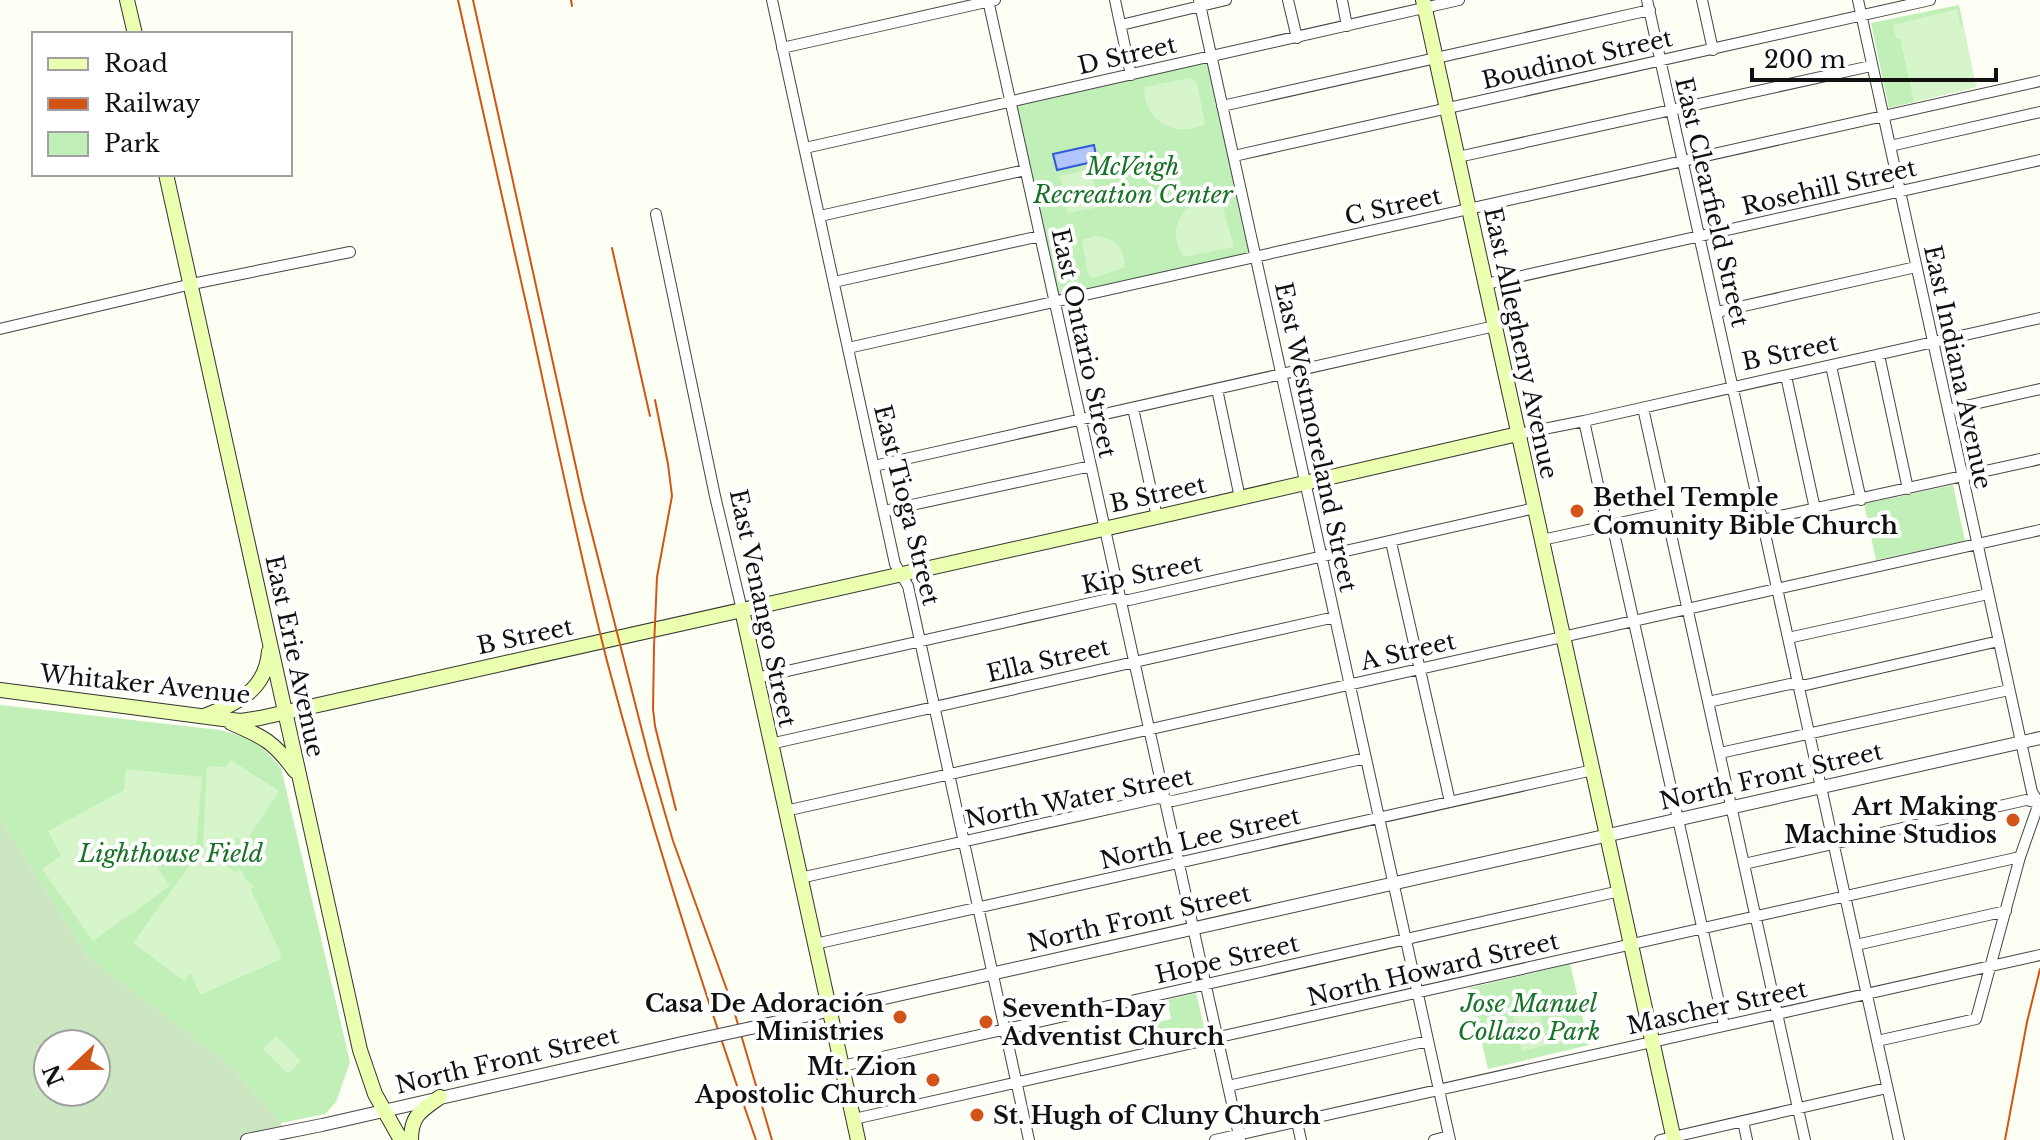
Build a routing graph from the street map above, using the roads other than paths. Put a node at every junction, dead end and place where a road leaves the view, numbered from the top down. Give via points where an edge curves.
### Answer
1 (127, 0) edge
2 (772, 0) edge
3 (991, 0) edge
4 (1115, 0) edge
5 (1226, 0) edge
6 (1288, 0) edge
7 (1342, 0) edge
8 (1459, 0) edge
9 (1702, 0) edge
10 (1858, 0) edge
11 (1930, 0) edge
12 (1200, 3) edge
13 (1424, 4) edge
14 (1648, 5) edge
15 (1861, 15) junction
16 (1121, 25) junction
17 (1347, 26) junction
18 (135, 32) edge
19 (1297, 38) junction
20 (782, 48) junction
21 (1713, 50) junction
22 (1211, 57) junction
23 (1435, 58) junction
24 (1660, 60) junction
25 (1871, 66) junction
26 (1131, 75) junction
27 (2040, 81) edge
28 (1010, 101) junction
29 (1222, 106) junction
30 (1447, 109) junction
31 (1671, 110) junction
32 (2040, 112) edge
33 (1883, 116) junction
34 (1890, 146) junction
35 (805, 148) junction
36 (1234, 156) junction
37 (1458, 157) junction
38 (2040, 160) edge
39 (1682, 162) junction
40 (1025, 170) junction
41 (166, 176) edge
42 (1900, 191) junction
43 (1470, 209) junction
44 (656, 214) dead end
45 (820, 216) junction
46 (1040, 236) junction
47 (1700, 237) junction
48 (350, 252) dead end
49 (1256, 257) junction
50 (1916, 267) junction
51 (834, 282) junction
52 (1486, 284) junction
53 (190, 285) junction
54 (1055, 302) junction
55 (1717, 312) junction
56 (2040, 318) edge
57 (1495, 326) junction
58 (0, 329) edge
59 (1933, 342) junction
60 (848, 348) junction
61 (1879, 355) junction
62 (1831, 366) junction
63 (1282, 374) junction
64 (1786, 376) junction
65 (1733, 387) junction
66 (1217, 389) junction
67 (2040, 389) edge
68 (1133, 408) junction
69 (1643, 408) junction
70 (1948, 410) junction
71 (1081, 418) junction
72 (1584, 421) junction
73 (1518, 434) junction
74 (2040, 459) edge
75 (874, 466) junction
76 (1091, 466) junction
77 (1962, 477) junction
78 (1306, 483) junction
79 (1908, 489) junction
80 (1240, 498) junction
81 (1861, 500) junction
82 (1535, 508) junction
83 (1815, 509) junction
84 (884, 511) junction
85 (1666, 513) junction
86 (1157, 517) junction
87 (1762, 520) junction
88 (1610, 525) junction
89 (1105, 528) junction
90 (2040, 530) edge
91 (1542, 540) junction
92 (1391, 542) junction
93 (1976, 544) junction
94 (1322, 557) junction
95 (902, 574) junction
96 (1777, 588) junction
97 (1988, 594) junction
98 (1121, 599) junction
99 (1687, 609) junction
100 (742, 610) junction
101 (1335, 617) junction
102 (1634, 621) junction
103 (1564, 636) junction
104 (1788, 638) junction
105 (269, 639) junction
106 (919, 641) junction
107 (1999, 641) junction
108 (1135, 662) junction
109 (1419, 668) junction
110 (756, 678) junction
111 (1350, 685) junction
112 (1798, 685) junction
113 (0, 690) edge
114 (2009, 690) junction
115 (1708, 702) junction
116 (934, 706) junction
117 (285, 712) junction
118 (203, 717) junction
119 (223, 719) junction
120 (1150, 729) junction
121 (1809, 733) junction
122 (2040, 738) edge
123 (2021, 742) junction
124 (770, 744) junction
125 (1720, 753) junction
126 (1366, 758) junction
127 (1593, 770) junction
128 (949, 774) junction
129 (300, 784) junction
130 (1820, 788) junction
131 (1165, 801) junction
132 (1450, 802) junction
133 (2039, 802) edge
134 (1731, 807) junction
135 (785, 811) junction
136 (1379, 818) junction
137 (1678, 820) junction
138 (1608, 835) junction
139 (964, 842) junction
140 (1833, 844) junction
141 (2020, 857) junction
142 (1179, 862) junction
143 (1744, 864) junction
144 (800, 878) junction
145 (1394, 883) junction
146 (1620, 891) junction
147 (1845, 897) junction
148 (978, 908) junction
149 (2006, 911) junction
150 (1755, 917) junction
151 (1194, 928) junction
152 (1702, 928) junction
153 (1406, 938) junction
154 (815, 944) junction
155 (1632, 945) junction
156 (1856, 945) junction
157 (2040, 955) edge
158 (1991, 965) junction
159 (993, 973) junction
160 (1206, 984) junction
161 (1418, 993) junction
162 (1866, 994) junction
163 (830, 1010) junction
164 (1777, 1014) junction
165 (1724, 1025) junction
166 (1005, 1029) junction
167 (1217, 1038) junction
168 (1428, 1041) junction
169 (1653, 1041) junction
170 (1877, 1041) junction
171 (842, 1066) junction
172 (1016, 1082) junction
173 (1228, 1086) junction
174 (1887, 1088) junction
175 (1439, 1089) junction
176 (440, 1097) junction
177 (1797, 1109) junction
178 (383, 1110) junction
179 (854, 1119) junction
180 (1743, 1121) junction
181 (1297, 1122) junction
182 (1240, 1137) edge
183 (1450, 1138) edge
184 (1669, 1139) edge
185 (247, 1140) edge
186 (401, 1140) edge
187 (411, 1140) edge
188 (858, 1140) edge
189 (1029, 1140) edge
190 (1215, 1140) edge
191 (1301, 1140) edge
192 (1434, 1140) edge
193 (1747, 1140) edge
194 (1805, 1140) edge
195 (1899, 1140) edge

1 - 18 main road
2 - 20 street, East Tioga Street
3 - 20 street
3 - 28 street, East Ontario Street
4 - 16 street
5 - 12 street
6 - 19 street
7 - 17 street
8 - 13 street, D Street
9 - 21 street
10 - 15 street, East Indiana Avenue
11 - 15 street, Boudinot Street
12 - 16 street
12 - 22 street, East Westmoreland Street
13 - 17 street, D Street
13 - 23 main road, East Allegheny Avenue
14 - 23 street
14 - 24 street, East Clearfield Street
15 - 21 street, Boudinot Street
15 - 25 street, East Indiana Avenue
16 - 26 street
17 - 19 street, D Street
19 - 22 street, D Street
20 - 35 street, East Tioga Street
21 - 24 street, Boudinot Street
22 - 26 street, D Street
22 - 29 street, East Westmoreland Street
23 - 29 street
23 - 30 main road, East Allegheny Avenue
24 - 30 street, Boudinot Street
24 - 31 street, East Clearfield Street
25 - 31 street
25 - 33 street, East Indiana Avenue
26 - 28 street, D Street
27 - 33 street, C Street
28 - 35 street, D Street
28 - 40 street, East Ontario Street
29 - 36 street, East Westmoreland Street
30 - 36 street, Boudinot Street
30 - 37 main road, East Allegheny Avenue
31 - 37 street
31 - 39 street, East Clearfield Street
32 - 34 street
33 - 34 street, East Indiana Avenue
33 - 39 street, C Street
34 - 42 street, East Indiana Avenue
35 - 45 street, East Tioga Street
36 - 49 street, East Westmoreland Street
37 - 43 main road, East Allegheny Avenue
38 - 42 street, Rosehill Street
39 - 43 street, C Street
39 - 47 street, East Clearfield Street
40 - 45 street
40 - 46 street, East Ontario Street
41 - 53 main road, East Erie Avenue
42 - 47 street, Rosehill Street
42 - 50 street, East Indiana Avenue
43 - 49 street, C Street
43 - 52 main road, East Allegheny Avenue
44 - 100 street, East Venango Street
45 - 51 street, East Tioga Street
46 - 51 street
46 - 54 street, East Ontario Street
47 - 52 street, Rosehill Street
47 - 55 street, East Clearfield Street
48 - 53 street
49 - 54 street, C Street
49 - 63 street, East Westmoreland Street
50 - 55 street
50 - 59 street, East Indiana Avenue
51 - 60 street, East Tioga Street
52 - 57 main road, East Allegheny Avenue
53 - 58 street
53 - 105 main road, East Erie Avenue
54 - 60 street, C Street
54 - 71 street, East Ontario Street
55 - 65 street, East Clearfield Street
56 - 59 street, B Street
57 - 63 street
57 - 73 main road, East Allegheny Avenue
59 - 61 street, B Street
59 - 70 street, East Indiana Avenue
60 - 75 street, East Tioga Street
61 - 62 street, B Street
61 - 79 street
62 - 64 street, B Street
62 - 81 street
63 - 66 street
63 - 78 street, East Westmoreland Street
64 - 65 street, B Street
64 - 83 street
65 - 69 street, B Street
65 - 87 street, East Clearfield Street
66 - 68 street
66 - 80 street
67 - 70 street
68 - 71 street
68 - 86 street
69 - 72 street, B Street
69 - 85 street
70 - 77 street, East Indiana Avenue
71 - 75 street
71 - 76 street, East Ontario Street
72 - 73 street, B Street
72 - 88 street
73 - 78 main road, B Street
73 - 82 main road, East Allegheny Avenue
74 - 77 street
75 - 84 street, East Tioga Street
76 - 84 street
76 - 89 street, East Ontario Street
77 - 79 street
77 - 93 street, East Indiana Avenue
78 - 80 main road, B Street
78 - 94 street, East Westmoreland Street
79 - 81 street
80 - 86 main road, B Street
81 - 83 street
82 - 91 main road, East Allegheny Avenue
82 - 92 street, Kip Street
83 - 87 street
84 - 95 street, East Tioga Street
85 - 88 street
85 - 99 street
86 - 89 main road, B Street
87 - 96 street, East Clearfield Street
88 - 91 street
88 - 102 street
89 - 95 main road, B Street
89 - 98 street, East Ontario Street
90 - 93 street, A Street
91 - 103 main road, East Allegheny Avenue
92 - 94 street, Kip Street
92 - 109 street
93 - 96 street, A Street
93 - 97 street, East Indiana Avenue
94 - 98 street, Kip Street
94 - 101 street, East Westmoreland Street
95 - 100 main road, B Street
95 - 106 street, East Tioga Street
96 - 99 street, A Street
96 - 104 street, East Clearfield Street
97 - 104 street
97 - 107 street, East Indiana Avenue
98 - 106 street, Kip Street
98 - 108 street, East Ontario Street
99 - 102 street, A Street
99 - 115 street
100 - 110 main road, East Venango Street
100 - 117 main road, B Street
101 - 108 street, Ella Street
101 - 111 street, East Westmoreland Street
102 - 103 street, A Street
102 - 137 street
103 - 109 street, A Street
103 - 127 main road, East Allegheny Avenue
104 - 112 street, East Clearfield Street
105 - 117 main road, East Erie Avenue
105 - 118 main road via 265,671 252,691
106 - 110 street, Kip Street
106 - 116 street, East Tioga Street
107 - 112 street
107 - 114 street, East Indiana Avenue
108 - 116 street, Ella Street
108 - 120 street, East Ontario Street
109 - 111 street, A Street
109 - 132 street
110 - 124 main road, East Venango Street
111 - 120 street, A Street
111 - 126 street, East Westmoreland Street
112 - 115 street
112 - 121 street, East Clearfield Street
113 - 118 main road, Whitaker Avenue
114 - 121 street
114 - 123 street, East Indiana Avenue
115 - 125 street
116 - 124 street, Ella Street
116 - 128 street, East Tioga Street
117 - 119 main road, Whitaker Avenue via 241,721
117 - 129 main road, East Erie Avenue
118 - 119 main road, Whitaker Avenue
119 - 129 main road via 272,742
120 - 128 street, A Street
120 - 131 street, East Ontario Street
121 - 125 street
121 - 130 street, East Clearfield Street
122 - 123 street, North Front Street
123 - 130 street, North Front Street
123 - 133 street, East Indiana Avenue
124 - 135 main road, East Venango Street
125 - 134 street
126 - 131 street, North Water Street
126 - 136 street, East Westmoreland Street
127 - 132 street, North Lee Street
127 - 138 main road, East Allegheny Avenue
128 - 135 street, A Street
128 - 139 street, East Tioga Street
129 - 178 main road, East Erie Avenue via 360,1050
130 - 134 street, North Front Street
130 - 140 street, East Clearfield Street
131 - 139 street, North Water Street via 1158,798
131 - 142 street, East Ontario Street
132 - 136 street, North Lee Street
133 - 140 street via 2026,800
133 - 141 street
134 - 137 street, North Front Street
134 - 143 street
135 - 144 main road, East Venango Street
136 - 142 street, North Lee Street
136 - 145 street, East Westmoreland Street
137 - 138 street, North Front Street
137 - 152 street
138 - 145 street, North Front Street
138 - 146 main road, East Allegheny Avenue
139 - 144 street, North Water Street
139 - 148 street, East Tioga Street
140 - 143 street
140 - 147 street, East Clearfield Street
141 - 147 street, North Howard Street
141 - 149 street
142 - 148 street, North Lee Street
142 - 151 street, East Ontario Street
143 - 150 street
144 - 154 main road, East Venango Street
145 - 151 street, North Front Street
145 - 153 street, East Westmoreland Street
146 - 153 street, Hope Street
146 - 155 main road, East Allegheny Avenue
147 - 150 street, North Howard Street
147 - 156 street, East Clearfield Street
148 - 154 street, North Lee Street
148 - 159 street, East Tioga Street
149 - 156 street
149 - 158 street
150 - 152 street, North Howard Street
150 - 164 street
151 - 159 street, North Front Street
151 - 160 street, East Ontario Street
152 - 155 street, North Howard Street
152 - 165 street
153 - 160 street, Hope Street
153 - 161 street, East Westmoreland Street
154 - 163 main road, East Venango Street
155 - 161 street, North Howard Street
155 - 169 main road, East Allegheny Avenue
156 - 162 street, East Clearfield Street
157 - 158 street, Mascher Street
158 - 162 street, Mascher Street
158 - 170 street via 1976,1019
159 - 163 street, North Front Street
159 - 166 street, East Tioga Street
160 - 166 street, Hope Street
160 - 167 street, East Ontario Street
161 - 167 street, North Howard Street
161 - 168 street, East Westmoreland Street
162 - 164 street, Mascher Street
162 - 170 street, East Clearfield Street
163 - 171 main road, East Venango Street
163 - 176 street, North Front Street, bridge
164 - 165 street, Mascher Street
164 - 177 street
165 - 169 street, Mascher Street
166 - 171 street, Hope Street
166 - 172 street, East Tioga Street
167 - 172 street, North Howard Street
167 - 173 street, East Ontario Street
168 - 173 street
168 - 175 street, East Westmoreland Street
169 - 175 street, Mascher Street
169 - 184 main road, East Allegheny Avenue
170 - 174 street, East Clearfield Street
171 - 179 main road, East Venango Street
172 - 179 street, North Howard Street
172 - 189 street, East Tioga Street
173 - 182 street, East Ontario Street
174 - 177 street
174 - 195 street, East Clearfield Street
175 - 181 street, Mascher Street
175 - 183 street, East Westmoreland Street
176 - 178 street, North Front Street
176 - 187 main road via 414,1119
177 - 180 street
177 - 194 street
178 - 185 street, North Front Street
178 - 186 main road, East Erie Avenue
179 - 188 main road, East Venango Street
180 - 184 street
180 - 193 street
181 - 182 street, Mascher Street
181 - 191 street
182 - 190 street, Mascher Street
183 - 192 street

